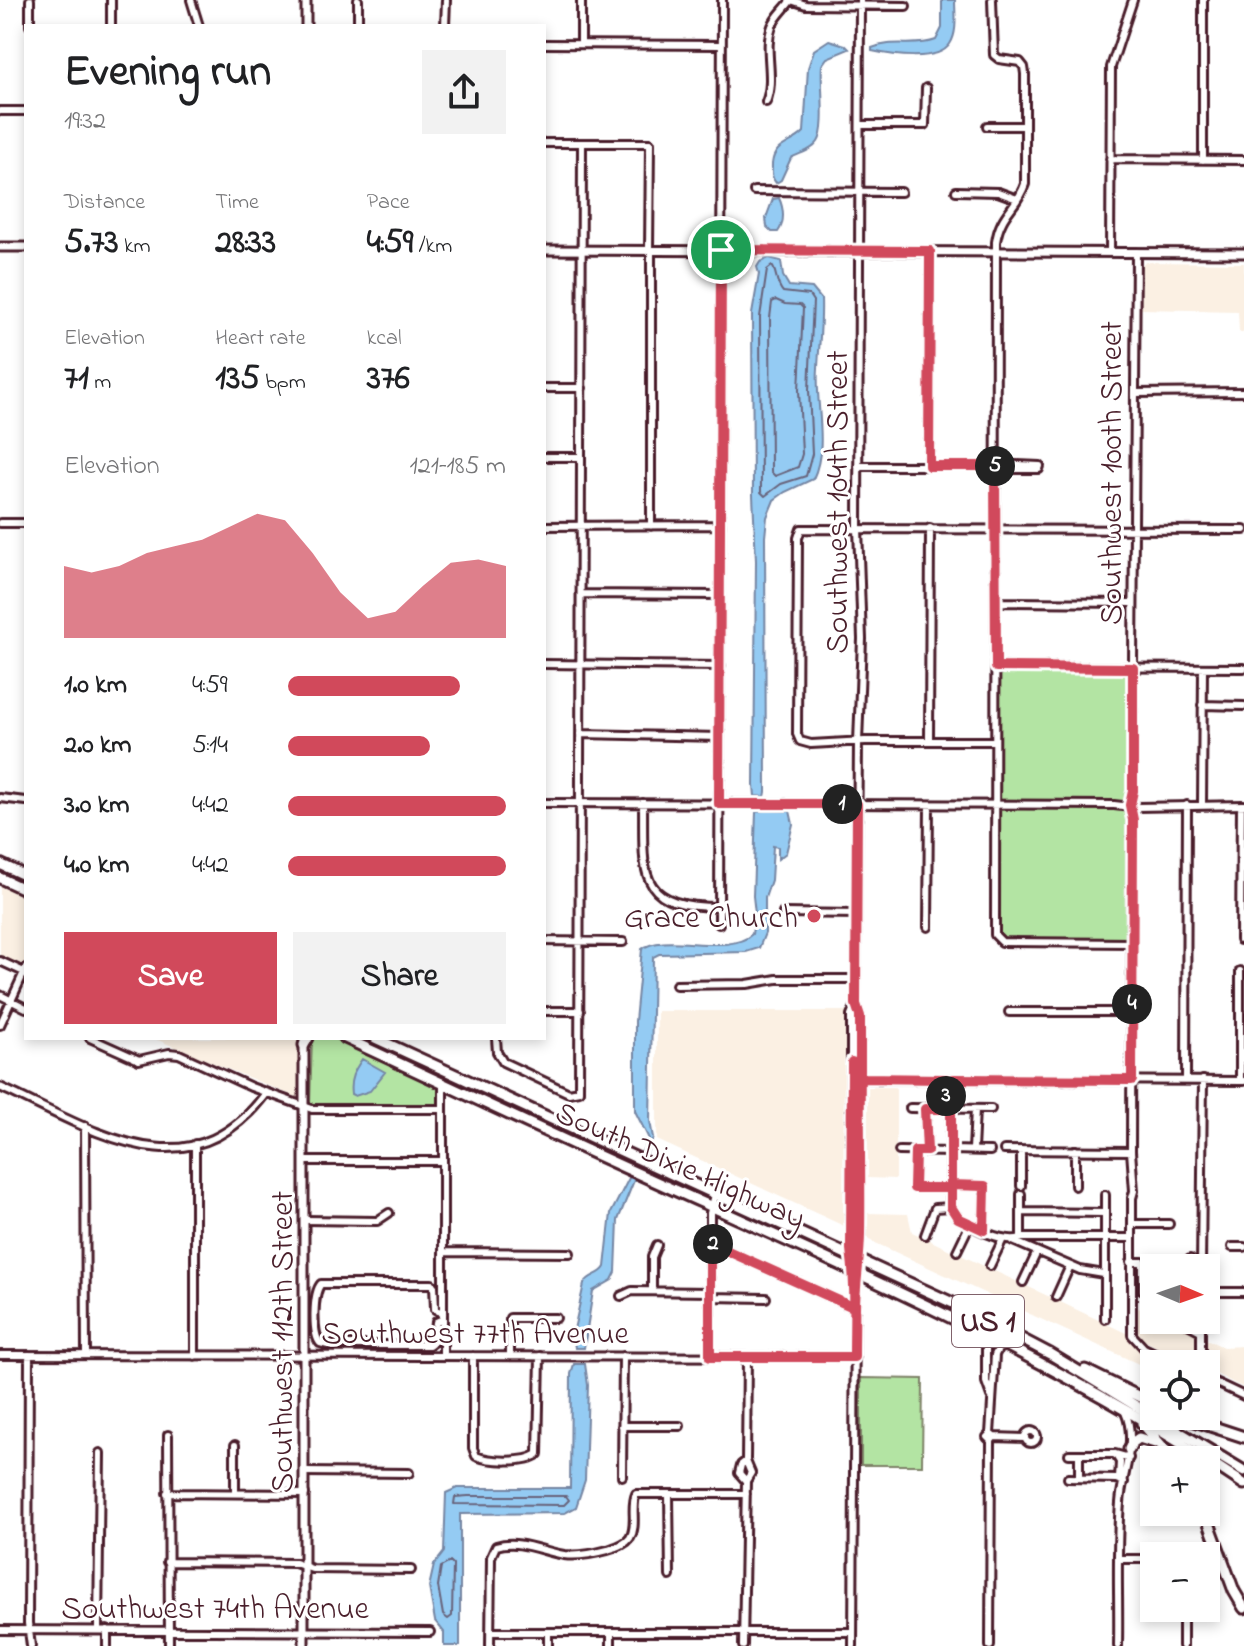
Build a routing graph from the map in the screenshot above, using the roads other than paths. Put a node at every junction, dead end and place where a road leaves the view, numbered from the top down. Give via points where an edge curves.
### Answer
1 (30, 0) edge
2 (111, 0) edge
3 (191, 0) edge
4 (306, 0) edge
5 (358, 0) edge
6 (446, 0) edge
7 (581, 0) edge
8 (722, 0) edge
9 (791, 0) edge
10 (992, 0) edge
11 (1133, 0) edge
12 (1203, 0) edge
13 (860, 3) edge
14 (906, 6) dead end
15 (30, 24) edge
16 (111, 24) edge
17 (198, 24) edge
18 (306, 24) edge
19 (358, 24) edge
20 (445, 24) edge
21 (546, 44) edge
22 (581, 44) junction
23 (721, 45) junction
24 (926, 88) dead end
25 (766, 102) dead end
26 (0, 111) edge
27 (24, 111) edge
28 (860, 125) junction
29 (987, 126) dead end
30 (1025, 126) junction
31 (546, 143) edge
32 (582, 143) junction
33 (1110, 159) junction
34 (1203, 160) junction
35 (1244, 160) edge
36 (754, 191) dead end
37 (859, 191) junction
38 (956, 191) dead end
39 (901, 192) dead end
40 (1017, 199) junction
41 (0, 247) edge
42 (24, 247) edge
43 (546, 250) edge
44 (581, 250) junction
45 (650, 250) junction
46 (721, 250) junction
47 (930, 251) junction
48 (859, 252) junction
49 (997, 252) junction
50 (1110, 252) junction
51 (1136, 252) junction
52 (1244, 253) edge
53 (546, 388) edge
54 (582, 388) junction
55 (1244, 392) edge
56 (1135, 393) junction
57 (546, 457) edge
58 (581, 457) junction
59 (995, 465) junction
60 (858, 466) junction
61 (929, 466) junction
62 (0, 523) edge
63 (24, 523) edge
64 (721, 525) junction
65 (546, 526) edge
66 (581, 526) junction
67 (651, 526) junction
68 (858, 528) junction
69 (930, 528) junction
70 (996, 528) junction
71 (1134, 529) junction
72 (1244, 530) edge
73 (581, 594) junction
74 (720, 595) junction
75 (996, 602) junction
76 (1133, 603) junction
77 (546, 664) edge
78 (580, 665) junction
79 (721, 666) junction
80 (996, 667) junction
81 (1133, 668) junction
82 (1244, 668) edge
83 (1203, 669) junction
84 (1202, 705) junction
85 (1244, 706) edge
86 (581, 734) junction
87 (720, 737) junction
88 (929, 740) junction
89 (995, 741) junction
90 (858, 742) junction
91 (0, 798) edge
92 (24, 801) edge
93 (546, 803) edge
94 (581, 803) junction
95 (643, 803) junction
96 (719, 804) junction
97 (857, 804) junction
98 (995, 804) junction
99 (929, 805) junction
100 (1134, 805) junction
101 (1187, 805) junction
102 (1202, 805) junction
103 (1242, 805) edge
104 (0, 864) edge
105 (24, 875) edge
106 (0, 878) edge
107 (24, 889) edge
108 (719, 907) junction
109 (783, 913) dead end
110 (857, 914) junction
111 (719, 924) dead end
112 (928, 927) dead end
113 (1240, 940) dead end
114 (546, 941) edge
115 (580, 941) junction
116 (623, 942) dead end
117 (1132, 943) junction
118 (0, 961) edge
119 (24, 970) edge
120 (1240, 971) dead end
121 (24, 972) edge
122 (856, 979) junction
123 (676, 985) dead end
124 (0, 995) edge
125 (11, 1000) junction
126 (856, 1004) junction
127 (24, 1007) edge
128 (546, 1011) edge
129 (580, 1011) junction
130 (1009, 1012) dead end
131 (1132, 1012) junction
132 (0, 1025) edge
133 (94, 1040) edge
134 (305, 1040) edge
135 (349, 1040) edge
136 (379, 1040) edge
137 (496, 1040) edge
138 (852, 1062) junction
139 (444, 1070) junction
140 (860, 1078) junction
141 (950, 1079) junction
142 (1132, 1080) junction
143 (1186, 1080) junction
144 (1203, 1080) junction
145 (1242, 1081) edge
146 (443, 1084) junction
147 (0, 1087) edge
148 (266, 1093) junction
149 (304, 1105) junction
150 (910, 1108) dead end
151 (443, 1109) junction
152 (925, 1109) junction
153 (951, 1109) junction
154 (975, 1109) junction
155 (991, 1109) dead end
156 (85, 1126) junction
157 (195, 1144) junction
158 (973, 1150) junction
159 (1004, 1150) dead end
160 (1021, 1150) junction
161 (1075, 1150) junction
162 (899, 1151) dead end
163 (915, 1151) junction
164 (927, 1151) junction
165 (952, 1151) junction
166 (990, 1151) dead end
167 (1131, 1151) junction
168 (305, 1161) junction
169 (443, 1161) junction
170 (1075, 1186) dead end
171 (951, 1187) junction
172 (715, 1195) junction
173 (1105, 1195) dead end
174 (711, 1206) junction
175 (952, 1210) junction
176 (1021, 1212) junction
177 (389, 1213) dead end
178 (1105, 1213) junction
179 (851, 1216) junction
180 (305, 1220) junction
181 (970, 1224) junction
182 (1132, 1224) junction
183 (1169, 1224) dead end
184 (860, 1227) junction
185 (984, 1230) junction
186 (925, 1235) dead end
187 (1105, 1237) junction
188 (1131, 1238) junction
189 (1003, 1239) junction
190 (1017, 1239) junction
191 (851, 1240) junction
192 (710, 1243) junction
193 (657, 1245) dead end
194 (1232, 1247) dead end
195 (1244, 1247) edge
196 (833, 1248) junction
197 (957, 1251) dead end
198 (443, 1252) junction
199 (1037, 1252) junction
200 (570, 1253) dead end
201 (1201, 1254) edge
202 (856, 1258) junction
203 (1131, 1262) junction
204 (1140, 1262) edge
205 (990, 1266) dead end
206 (1070, 1266) junction
207 (856, 1272) junction
208 (1104, 1274) junction
209 (1023, 1282) dead end
210 (652, 1291) junction
211 (1220, 1292) edge
212 (1244, 1292) edge
213 (710, 1295) junction
214 (621, 1296) dead end
215 (437, 1297) junction
216 (1056, 1297) dead end
217 (766, 1298) dead end
218 (855, 1308) junction
219 (443, 1316) junction
220 (556, 1318) dead end
221 (1105, 1319) dead end
222 (986, 1335) junction
223 (1007, 1345) junction
224 (1148, 1350) edge
225 (1050, 1354) junction
226 (0, 1355) edge
227 (29, 1355) junction
228 (86, 1355) junction
229 (305, 1355) junction
230 (195, 1356) junction
231 (443, 1356) junction
232 (473, 1356) junction
233 (510, 1356) junction
234 (540, 1356) junction
235 (623, 1356) junction
236 (710, 1357) junction
237 (747, 1357) junction
238 (854, 1357) junction
239 (986, 1385) junction
240 (1220, 1385) edge
241 (995, 1386) junction
242 (991, 1396) junction
243 (1244, 1396) edge
244 (1140, 1397) edge
245 (1123, 1409) junction
246 (1137, 1417) junction
247 (622, 1426) junction
248 (680, 1426) dead end
249 (1218, 1430) edge
250 (168, 1435) dead end
251 (992, 1437) junction
252 (1244, 1437) edge
253 (1025, 1438) dead end
254 (235, 1445) dead end
255 (1161, 1446) joint
256 (100, 1453) dead end
257 (1069, 1454) dead end
258 (1079, 1454) junction
259 (1115, 1454) junction
260 (1129, 1454) junction
261 (746, 1461) junction
262 (1244, 1471) edge
263 (305, 1472) junction
264 (409, 1473) dead end
265 (622, 1476) dead end
266 (1068, 1478) dead end
267 (1079, 1478) junction
268 (746, 1481) junction
269 (1122, 1481) junction
270 (1244, 1484) edge
271 (167, 1493) junction
272 (235, 1493) junction
273 (305, 1494) junction
274 (669, 1494) junction
275 (746, 1494) junction
276 (1210, 1526) edge
277 (1120, 1559) junction
278 (1140, 1559) edge
279 (167, 1562) junction
280 (304, 1566) junction
281 (411, 1570) dead end
282 (670, 1576) dead end
283 (1244, 1608) edge
284 (1183, 1622) edge
285 (0, 1630) edge
286 (98, 1630) junction
287 (107, 1630) junction
288 (29, 1631) junction
289 (168, 1631) junction
290 (305, 1632) junction
291 (430, 1632) dead end
292 (490, 1632) junction
293 (548, 1632) junction
294 (611, 1632) junction
295 (744, 1632) junction
296 (853, 1632) junction
297 (31, 1646) edge
298 (107, 1646) edge
299 (169, 1646) edge
300 (304, 1646) edge
301 (490, 1646) edge
302 (548, 1646) edge
303 (611, 1646) edge
304 (743, 1646) edge
305 (853, 1646) edge
306 (990, 1646) edge
307 (1118, 1646) edge
308 (1183, 1646) edge

1 - 15 street
2 - 16 street
3 - 17 street
4 - 18 main road
5 - 19 street
6 - 20 street
7 - 22 street
8 - 23 street
9 - 13 street via 806,5
9 - 25 street via 771,31 771,90
10 - 30 street via 994,55 1023,65
11 - 33 street via 1111,67
12 - 34 street
13 - 14 street
13 - 28 street, Southwest 104th Street
21 - 22 street
22 - 23 street
23 - 46 street
24 - 28 street via 925,125
26 - 27 street
28 - 37 street, Southwest 104th Street
29 - 30 street
30 - 40 street via 1025,184
31 - 32 street
32 - 44 street
32 - 45 street via 650,143
33 - 34 street
33 - 50 street
34 - 35 street
36 - 37 street
37 - 39 street
37 - 48 street, Southwest 104th Street
38 - 40 street via 998,192
40 - 49 street via 1000,222
41 - 42 main road
43 - 44 main road
44 - 45 main road
44 - 54 street
45 - 46 main road
45 - 67 street
46 - 48 main road
46 - 64 street
47 - 48 main road
47 - 49 main road
47 - 61 street
48 - 60 street, Southwest 104th Street
49 - 50 main road
49 - 59 street
50 - 51 main road
51 - 52 main road
51 - 56 street, Southwest 100th Street
53 - 54 street
54 - 58 street
55 - 56 street
56 - 71 street, Southwest 100th Street
57 - 58 street
58 - 66 street
59 - 59 street via 1039,469 1040,466
59 - 61 street
59 - 70 street
60 - 61 street
60 - 68 street, Southwest 104th Street
62 - 63 street
64 - 67 street
64 - 74 street
65 - 66 street
66 - 67 street
66 - 73 street
68 - 69 street
68 - 90 street, Southwest 104th Street
68 - 90 street via 800,529 797,734 805,744
69 - 70 street
69 - 88 street
70 - 71 street
70 - 75 street
71 - 72 street
71 - 76 street, Southwest 100th Street
73 - 74 street
73 - 78 street
74 - 79 street
75 - 76 street
75 - 80 street
76 - 81 street, Southwest 100th Street
77 - 78 street
78 - 79 street
78 - 86 street
79 - 87 street
80 - 81 street
80 - 89 street
81 - 83 street
81 - 100 street, Southwest 100th Street
82 - 83 street
83 - 84 street
84 - 85 street
84 - 102 street
86 - 87 street
86 - 94 street
87 - 96 street
88 - 89 street
88 - 90 street
89 - 98 street
90 - 97 street, Southwest 104th Street
91 - 92 street
93 - 94 street
94 - 95 street
94 - 115 street
95 - 96 street
95 - 108 street via 642,859 648,878 674,903
96 - 97 street
96 - 108 street
97 - 99 street
97 - 110 street, Southwest 104th Street
98 - 99 street
98 - 100 street
98 - 117 street via 999,941
99 - 112 street
100 - 101 street
100 - 117 street, Southwest 100th Street
101 - 102 street
101 - 143 street
102 - 103 street
103 - 113 street
104 - 105 highway
106 - 107 highway
108 - 111 street
109 - 110 street
110 - 122 street, Southwest 104th Street
114 - 115 street
115 - 116 street
115 - 129 street
117 - 131 street, Southwest 100th Street
118 - 119 street
120 - 145 street
121 - 125 street
122 - 123 street
122 - 126 street, Southwest 104th Street
124 - 125 street
125 - 127 street
125 - 132 street
126 - 138 street, Southwest 104th Street via 851,1016
126 - 140 street, Southwest 104th Street
128 - 129 street
129 - 137 street via 578,1092 569,1093 505,1064 498,1057
130 - 131 street
131 - 142 street, Southwest 100th Street
133 - 148 street via 139,1060 179,1054
134 - 149 main road, Southwest 112th Street
135 - 146 highway, South Dixie Highway / US 1
136 - 139 highway, South Dixie Highway / US 1
138 - 140 street
138 - 179 street, Southwest 104th Street
139 - 146 highway
139 - 172 highway, South Dixie Highway / US 1
140 - 141 street
140 - 184 street, Southwest 104th Street
141 - 142 street
141 - 153 street
142 - 143 street
142 - 167 street, Southwest 100th Street
143 - 144 street
144 - 145 street
144 - 201 street
146 - 151 street
146 - 174 highway, South Dixie Highway / US 1
147 - 156 street
148 - 149 street
148 - 157 street via 235,1125
149 - 151 street
149 - 168 main road, Southwest 112th Street
150 - 152 street
151 - 169 street
152 - 153 street
152 - 164 street
153 - 154 street
153 - 165 street
154 - 155 street
154 - 158 street
156 - 157 street via 140,1147
156 - 228 street
157 - 230 street
158 - 165 street
158 - 166 street
159 - 160 street
160 - 161 street
160 - 176 street
161 - 167 street
161 - 170 street
162 - 163 street
163 - 164 street
163 - 171 street via 914,1188
164 - 165 street
165 - 171 street
167 - 182 street, Southwest 100th Street
168 - 169 street
168 - 180 main road, Southwest 112th Street
169 - 198 street
171 - 175 street
171 - 185 street via 985,1186
172 - 174 street
172 - 196 highway, South Dixie Highway / US 1
173 - 178 street
174 - 192 street
174 - 207 highway, South Dixie Highway / US 1
175 - 181 street
175 - 186 street via 935,1208
176 - 178 street
176 - 190 street
177 - 180 street via 377,1221
178 - 187 street
179 - 184 street
179 - 191 street, Southwest 104th Street
180 - 229 main road, Southwest 112th Street
181 - 185 street
181 - 197 street
182 - 183 street
182 - 188 street, Southwest 100th Street
184 - 202 street, Southwest 104th Street
185 - 189 street
187 - 188 street
187 - 190 street
187 - 208 street
188 - 203 street, Southwest 100th Street
189 - 190 street
189 - 205 street
190 - 199 street
191 - 196 street
191 - 202 street, Southwest 104th Street
192 - 213 street
192 - 218 street
193 - 210 street
194 - 195 street
196 - 202 highway, South Dixie Highway / US 1
198 - 200 street
198 - 215 street
199 - 206 street
199 - 209 street
202 - 207 street, Southwest 104th Street
202 - 225 highway, South Dixie Highway / US 1
203 - 204 street
203 - 224 street, Southwest 100th Street via 1131,1329
206 - 208 street
206 - 216 street
207 - 218 street, Southwest 104th Street
207 - 222 highway, South Dixie Highway / US 1
208 - 221 street
210 - 213 street
210 - 214 street
211 - 212 street
213 - 217 street
213 - 236 street
215 - 219 street
215 - 219 street via 430,1284 321,1284 315,1337 328,1345 429,1345
218 - 238 street, Southwest 104th Street
219 - 231 street
220 - 233 street via 510,1318
222 - 223 highway, South Dixie Highway / US 1
222 - 239 street
223 - 241 street via 995,1355
223 - 245 highway, South Dixie Highway / US 1
225 - 244 highway
225 - 262 highway, South Dixie Highway / US 1
226 - 227 street, Southwest 77th Avenue
227 - 228 street, Southwest 77th Avenue
227 - 288 street
228 - 230 street, Southwest 77th Avenue
229 - 230 street, Southwest 77th Avenue
229 - 231 street, Southwest 77th Avenue
229 - 263 main road, Southwest 112th Street
231 - 232 street, Southwest 77th Avenue
232 - 233 street, Southwest 77th Avenue
232 - 234 street via 473,1448 485,1459 535,1457
233 - 234 street, Southwest 77th Avenue
234 - 235 street, Southwest 77th Avenue
235 - 236 street, Southwest 77th Avenue
235 - 247 street
236 - 237 street, Southwest 77th Avenue
237 - 238 street, Southwest 77th Avenue
237 - 261 street
238 - 296 street, Southwest 104th Street
239 - 241 street
239 - 242 street
240 - 243 street
241 - 242 street
242 - 251 street
245 - 246 highway, South Dixie Highway / US 1
245 - 260 street
246 - 255 highway
246 - 270 highway, South Dixie Highway / US 1
247 - 248 street
247 - 265 street
249 - 252 highway
250 - 271 street
251 - 253 street
251 - 306 street
254 - 272 street
255 - 260 highway via 1139,1438
256 - 286 street
257 - 258 street
258 - 259 street
258 - 267 street
259 - 260 street
259 - 269 street
260 - 269 street
261 - 268 street via 751,1473
261 - 268 street via 739,1473
263 - 264 street
263 - 273 main road, Southwest 112th Street
266 - 267 street
267 - 269 street
268 - 275 street
269 - 277 street
271 - 272 street
271 - 279 street
272 - 273 street
273 - 280 main road, Southwest 112th Street
274 - 275 street
274 - 282 street
274 - 292 street via 635,1496 631,1537 620,1546 577,1556 527,1545 496,1546 491,1557
275 - 295 street
276 - 283 highway
277 - 278 street
277 - 307 street
279 - 280 street
279 - 289 street
280 - 281 street
280 - 290 main road, Southwest 112th Street
284 - 308 street
285 - 288 street, Southwest 74th Avenue
286 - 287 street, Southwest 74th Avenue
286 - 288 street, Southwest 74th Avenue
287 - 289 street, Southwest 74th Avenue
287 - 298 street
288 - 297 street
289 - 290 street, Southwest 74th Avenue
289 - 299 street
290 - 291 street, Southwest 74th Avenue
290 - 300 main road, Southwest 112th Street
292 - 293 street
292 - 301 street
293 - 294 street
293 - 302 street
294 - 295 street
294 - 303 street
295 - 296 street
295 - 304 street
296 - 305 street, Southwest 104th Street

